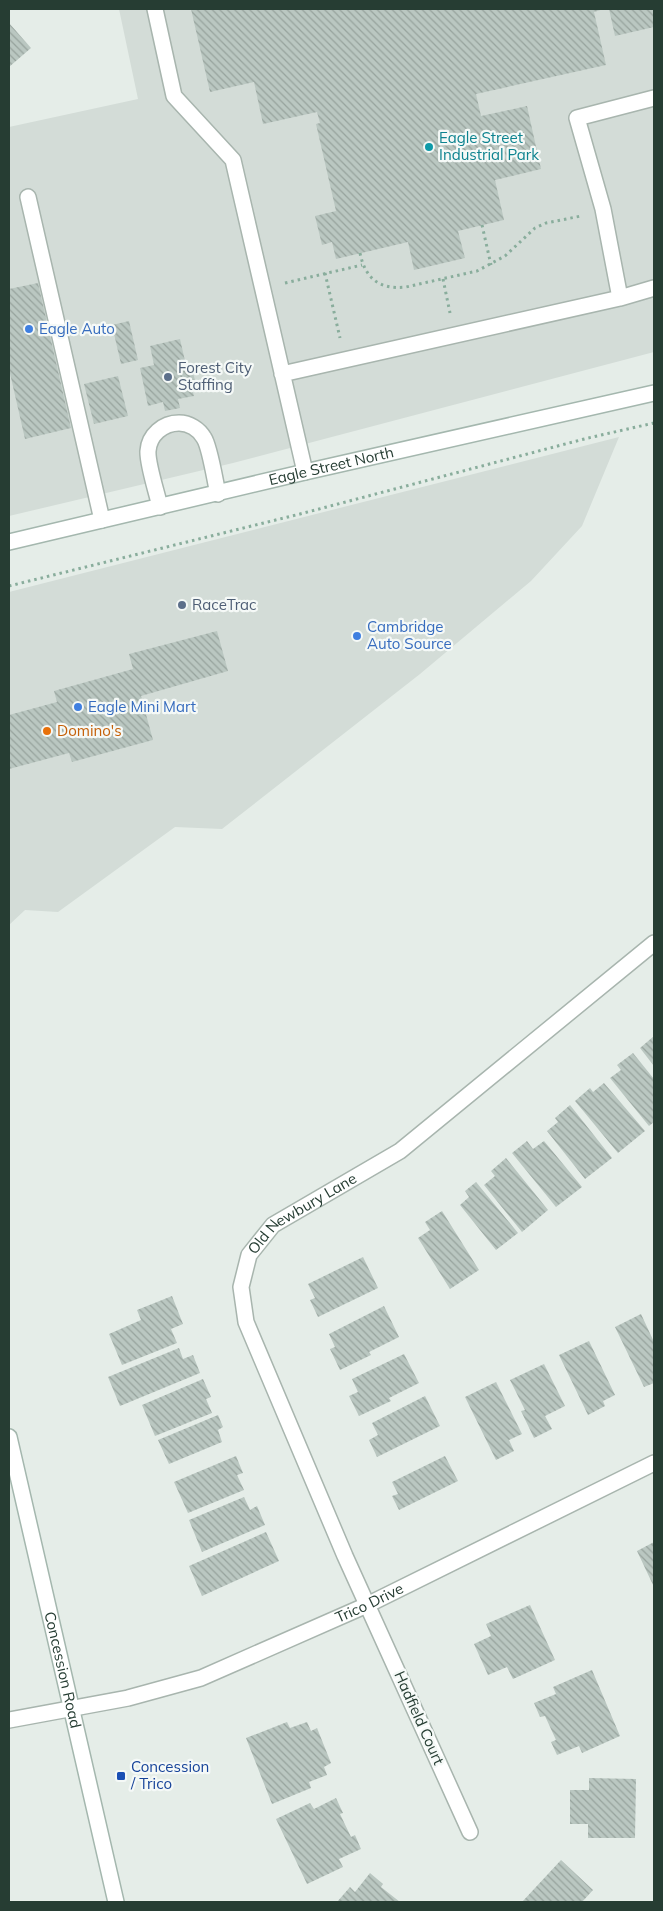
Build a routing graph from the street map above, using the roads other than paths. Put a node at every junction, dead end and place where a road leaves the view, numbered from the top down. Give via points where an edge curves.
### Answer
1 (155, 9) edge
2 (654, 98) edge
3 (28, 197) dead end
4 (654, 288) edge
5 (620, 298) junction
6 (282, 374) junction
7 (654, 393) edge
8 (304, 472) junction
9 (218, 494) junction
10 (160, 507) junction
11 (102, 520) junction
12 (9, 542) edge
13 (654, 944) edge
14 (9, 1437) edge
15 (654, 1463) edge
16 (367, 1605) junction
17 (72, 1708) junction
18 (9, 1720) edge
19 (470, 1832) dead end
20 (116, 1902) edge

1 - 6 street via 174,96 234,160
2 - 5 street via 577,118 603,209
3 - 11 street
4 - 5 street
5 - 6 street
6 - 8 street
7 - 8 street, Eagle Street North
8 - 9 street, Eagle Street North
9 - 10 street, Eagle Street North
9 - 10 street via 205,439 191,425 171,423 154,434 147,452
10 - 11 street, Eagle Street North
11 - 12 street, Eagle Street North
13 - 16 street, Old Newbury Lane via 400,1151 273,1224 249,1255 241,1287 246,1322
14 - 17 street, Concession Road
15 - 16 street, Trico Drive
16 - 17 street, Trico Drive via 201,1678 128,1698
16 - 19 street, Hadfield Court
17 - 18 street, Trico Drive
17 - 20 street, Concession Road

